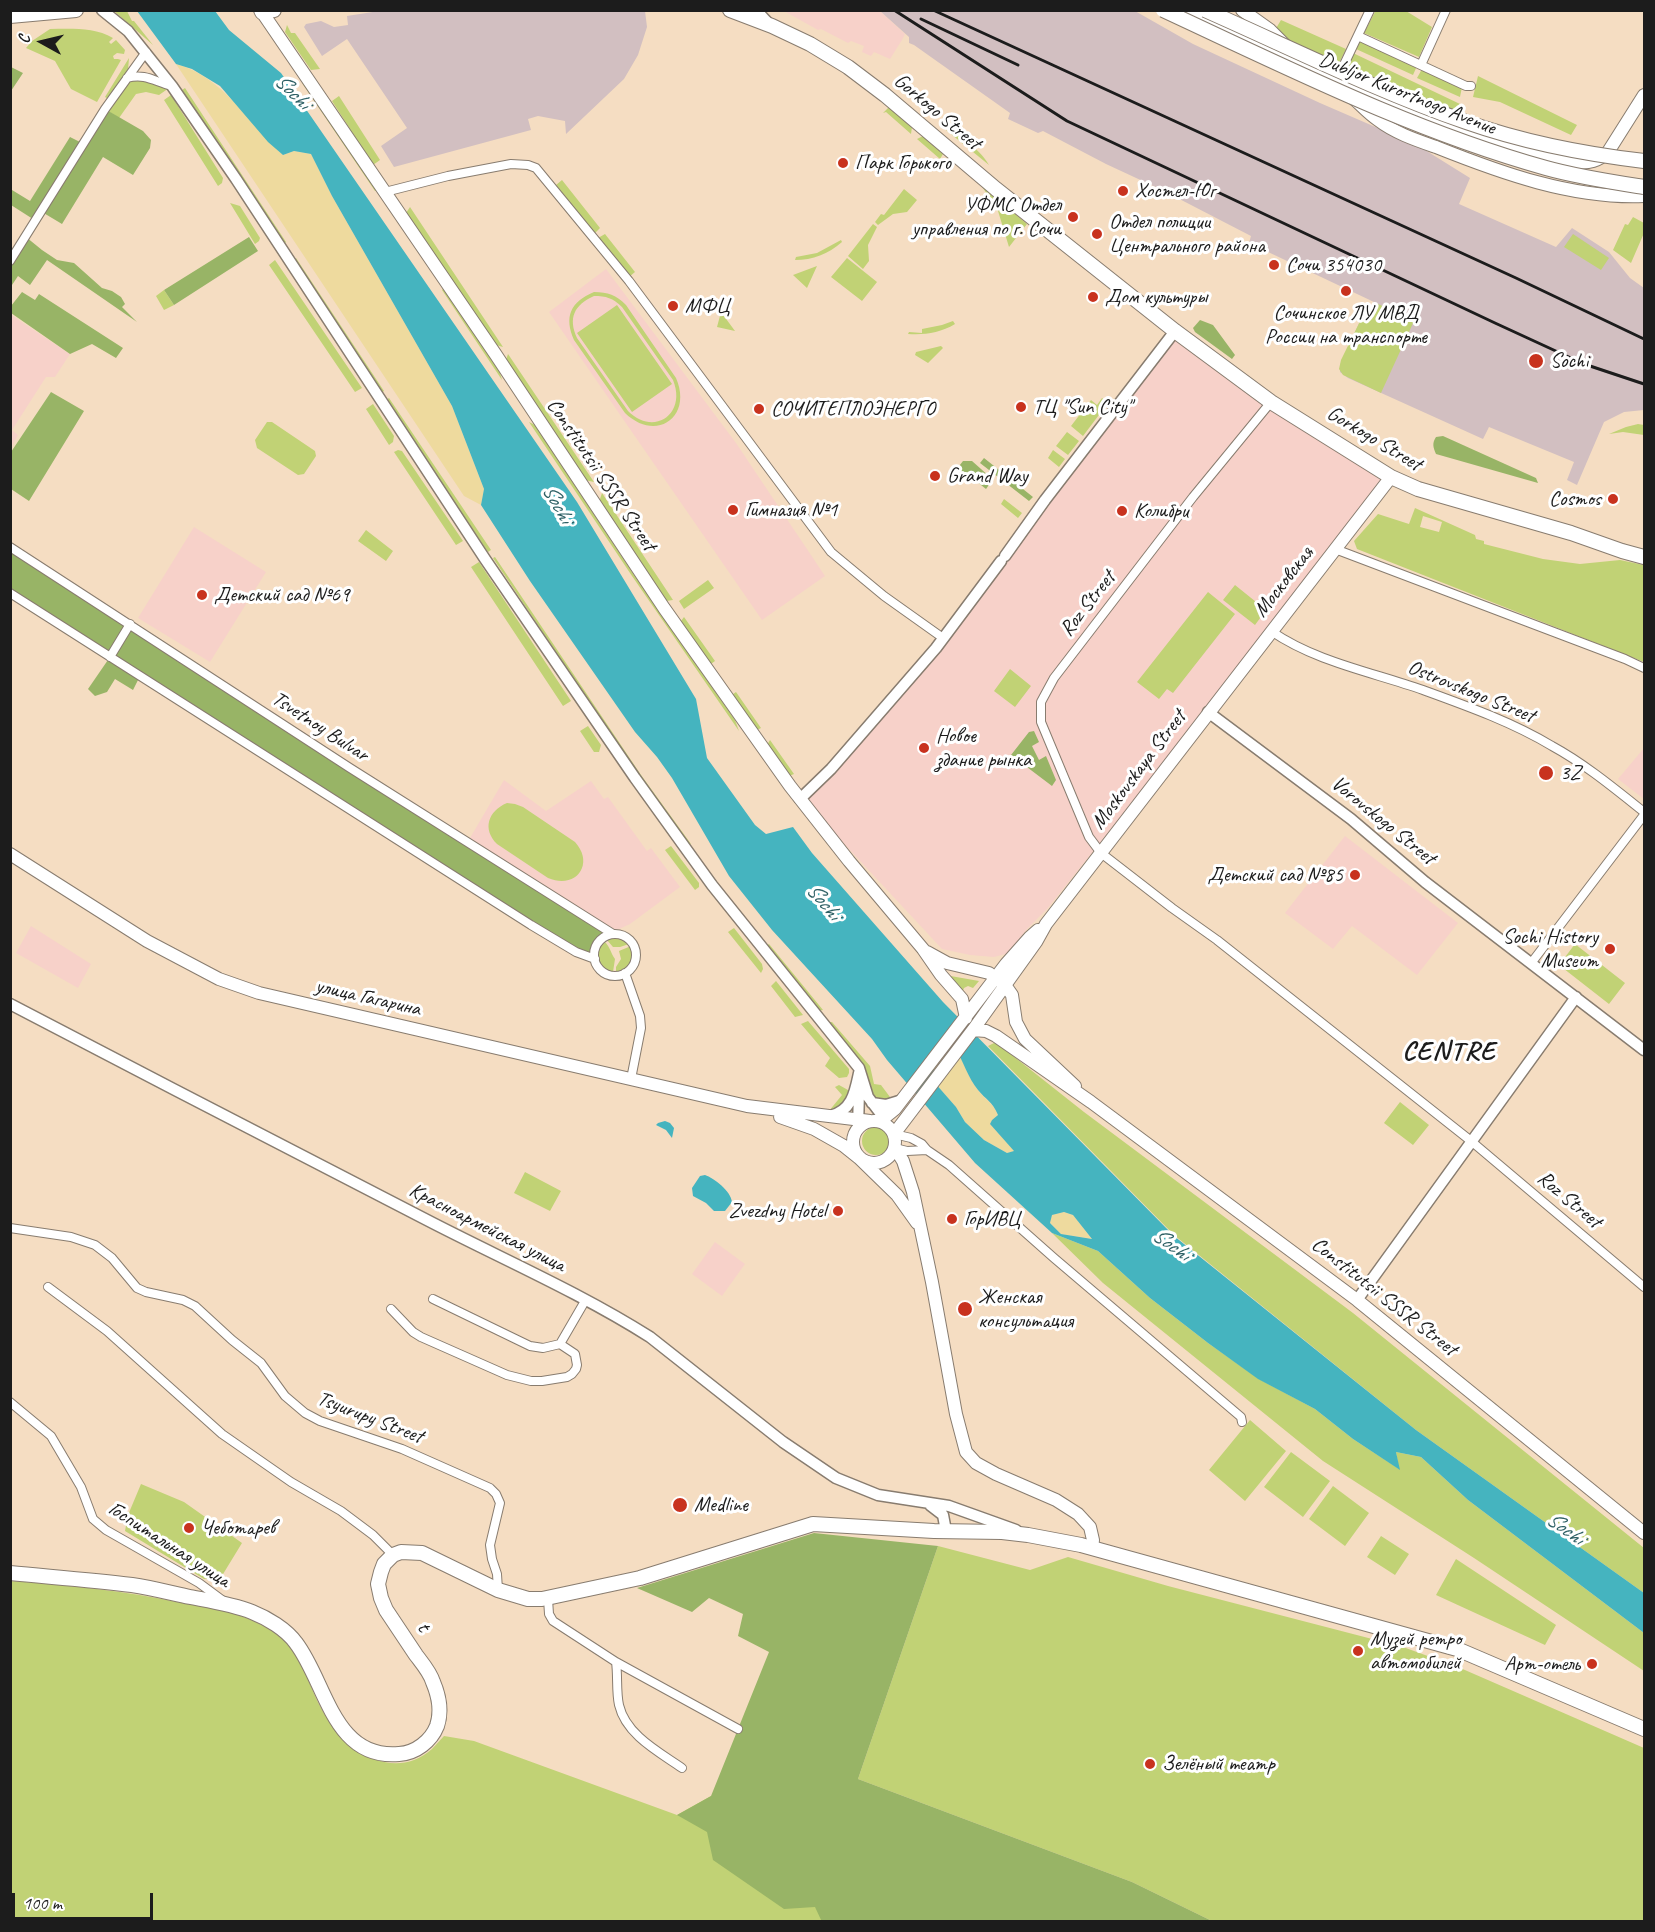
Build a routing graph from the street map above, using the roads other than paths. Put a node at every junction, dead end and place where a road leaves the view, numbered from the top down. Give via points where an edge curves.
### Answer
1 (76, 10) edge
2 (102, 10) edge
3 (730, 10) edge
4 (754, 10) edge
5 (1163, 10) edge
6 (1183, 10) edge
7 (1205, 10) edge
8 (1242, 10) edge
9 (1370, 10) edge
10 (1446, 10) edge
11 (265, 11) edge
12 (10, 16) edge
13 (772, 26) junction
14 (1358, 36) junction
15 (1286, 46) junction
16 (146, 52) junction
17 (1421, 65) junction
18 (127, 78) junction
19 (1336, 79) junction
20 (172, 86) junction
21 (1471, 86) dead end
22 (1644, 95) edge
23 (1644, 161) edge
24 (1644, 187) edge
25 (385, 192) junction
26 (1644, 196) edge
27 (10, 261) edge
28 (1175, 330) junction
29 (1271, 402) junction
30 (1391, 477) junction
31 (10, 547) edge
32 (1335, 549) junction
33 (1644, 557) edge
34 (10, 594) edge
35 (130, 624) junction
36 (1271, 630) junction
37 (943, 638) junction
38 (110, 657) junction
39 (1644, 668) edge
40 (1208, 712) junction
41 (800, 800) junction
42 (1644, 813) edge
43 (1101, 853) junction
44 (10, 854) edge
45 (613, 934) junction
46 (923, 949) junction
47 (595, 959) junction
48 (1532, 962) junction
49 (625, 973) junction
50 (1000, 981) junction
51 (1576, 997) junction
52 (10, 1004) edge
53 (965, 1019) junction
54 (973, 1030) junction
55 (1644, 1050) edge
56 (860, 1070) junction
57 (631, 1079) junction
58 (900, 1100) junction
59 (1091, 1102) junction
60 (872, 1103) junction
61 (747, 1106) junction
62 (827, 1116) junction
63 (876, 1124) junction
64 (1471, 1141) junction
65 (895, 1148) junction
66 (927, 1150) junction
67 (859, 1158) junction
68 (919, 1227) junction
69 (10, 1228) edge
70 (48, 1287) dead end
71 (1644, 1287) edge
72 (432, 1299) dead end
73 (1358, 1300) junction
74 (585, 1301) junction
75 (391, 1310) dead end
76 (560, 1344) junction
77 (10, 1402) edge
78 (1242, 1422) dead end
79 (930, 1504) junction
80 (940, 1531) junction
81 (1644, 1533) edge
82 (1028, 1534) junction
83 (1092, 1548) junction
84 (393, 1555) junction
85 (10, 1573) edge
86 (498, 1590) junction
87 (548, 1599) junction
88 (227, 1604) junction
89 (616, 1662) junction
90 (738, 1729) dead end
91 (1644, 1729) edge
92 (682, 1768) dead end

1 - 12 main road
2 - 16 street
3 - 13 main road, Gorkogo Street
4 - 13 main road, Gorkogo Street
5 - 24 main road, Dubljor Kurortnogo Avenue, bridge via 1461,141 1548,168
6 - 19 main road
7 - 15 main road, bridge
8 - 15 main road
9 - 14 street
10 - 17 street
11 - 25 main road, Constitutsii SSSR Street
13 - 28 main road, Gorkogo Street via 848,66
14 - 17 street
14 - 19 street
15 - 23 main road, bridge via 1467,123 1552,147
16 - 18 street
16 - 20 street
17 - 21 street
18 - 20 street via 146,77
18 - 27 street
19 - 22 main road via 1506,146 1584,164 1608,152
19 - 26 main road via 1379,121 1477,164 1574,190
20 - 56 street via 635,778 708,880
25 - 37 street via 511,164 536,168 629,280 831,552 884,597
25 - 41 main road, Constitutsii SSSR Street via 664,608
28 - 29 main road, Gorkogo Street
28 - 37 street
29 - 30 main road, Gorkogo Street
29 - 43 street, Roz Street via 1054,678 1041,702 1041,722 1089,837
30 - 32 main road, Московская
30 - 33 main road, Gorkogo Street via 1418,489
31 - 35 street, Tsvetnoy Bulvar
32 - 36 main road, Московская
32 - 39 street
34 - 38 street
35 - 38 street
35 - 45 street, Tsvetnoy Bulvar
36 - 40 main road, Московская
36 - 42 street, Ostrovskogo Street via 1300,649 1422,690 1532,735 1565,753
37 - 41 street
38 - 47 street via 531,925
40 - 43 main road, Moskovskaya Street
40 - 48 street, Vorovskogo Street via 1340,810 1425,882
41 - 46 main road, Constitutsii SSSR Street
42 - 48 street
43 - 50 main road, Moskovskaya Street via 1036,942
43 - 64 street, Roz Street
44 - 57 main road, улица Гагарина via 147,941 229,983
45 - 47 street via 598,943
45 - 49 street via 625,936 636,951 634,964
46 - 50 main road via 947,963 989,973
46 - 53 main road, Constitutsii SSSR Street via 962,999
47 - 49 street via 605,973
48 - 51 street, Vorovskogo Street
49 - 57 street via 641,1028
50 - 53 main road
50 - 54 main road
50 - 59 main road via 1012,995 1016,1022 1025,1039
51 - 55 street, Vorovskogo Street
51 - 64 street
52 - 74 street, Красноармейская улица
53 - 58 main road
54 - 59 main road via 996,1036
54 - 63 main road via 909,1112
56 - 60 street
56 - 62 street via 852,1101 839,1113
56 - 63 street
57 - 61 main road, улица Гагарина
58 - 60 street via 886,1105
58 - 63 main road
59 - 73 main road, Constitutsii SSSR Street
60 - 63 street
61 - 62 main road
61 - 67 main road via 814,1129
62 - 63 main road
63 - 65 main road
63 - 66 street via 911,1138
63 - 67 main road via 853,1138
64 - 71 street, Roz Street
64 - 73 street
65 - 66 street
65 - 67 main road via 883,1162 870,1164
65 - 68 main road via 913,1192
66 - 78 street via 1241,1417
67 - 68 main road via 897,1195
68 - 83 main road via 966,1452 996,1474 1078,1514 1090,1527
69 - 86 street, Tsyurupy Street via 71,1237 95,1245 112,1258 137,1288 195,1306 261,1363 285,1396 305,1413 402,1449 490,1488 500,1503 490,1545
70 - 84 street via 107,1331 222,1434 341,1511
72 - 76 street via 530,1346
73 - 81 main road, Constitutsii SSSR Street
74 - 76 street
74 - 79 street, Красноармейская улица via 650,1338 820,1469 878,1495
75 - 76 street via 413,1332 521,1379 542,1381 574,1372 575,1354
77 - 88 street, Госпитальная улица via 51,1436 81,1487 95,1522 199,1583
79 - 80 street via 943,1515
79 - 82 street, Красноармейская улица via 950,1506
80 - 82 main road
80 - 87 main road via 813,1524 640,1578
82 - 83 main road
83 - 91 main road via 1457,1649
84 - 86 main road via 422,1553
84 - 88 main road, t via 381,1572 381,1598 433,1680 440,1704 434,1733 424,1744 405,1754 373,1752 352,1738 327,1705 295,1641 252,1612
85 - 88 main road, t via 135,1586
86 - 87 main road via 528,1599
87 - 89 street via 553,1621
89 - 90 street
89 - 92 street via 619,1705 625,1719 636,1734

